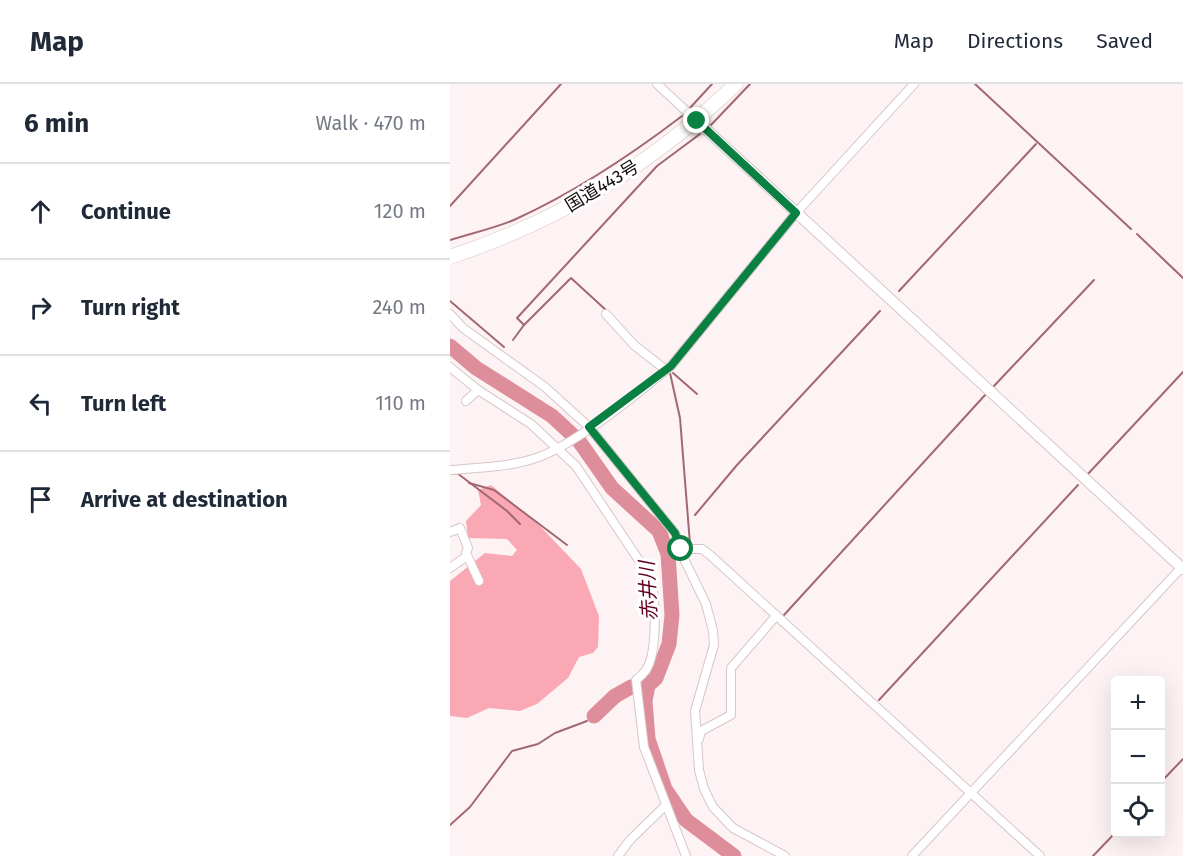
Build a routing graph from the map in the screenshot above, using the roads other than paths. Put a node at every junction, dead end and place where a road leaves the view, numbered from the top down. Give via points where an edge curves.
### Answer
1 (657, 84) edge
2 (736, 84) edge
3 (914, 84) edge
4 (697, 121) junction
5 (796, 213) junction
6 (450, 257) edge
7 (450, 314) edge
8 (606, 314) dead end
9 (450, 367) edge
10 (666, 370) junction
11 (477, 390) junction
12 (466, 401) dead end
13 (587, 429) junction
14 (559, 446) junction
15 (450, 470) edge
16 (450, 532) edge
17 (681, 549) junction
18 (467, 556) junction
19 (1182, 567) edge
20 (450, 568) edge
21 (478, 581) dead end
22 (776, 616) junction
23 (697, 746) junction
24 (972, 793) junction
25 (666, 805) junction
26 (618, 856) edge
27 (686, 856) edge
28 (785, 856) edge
29 (912, 856) edge
30 (1040, 856) edge

1 - 4 street
2 - 4 highway, 国道443号
3 - 5 street
4 - 5 street
4 - 6 highway, 国道443号 via 656,154 590,197
5 - 10 street
5 - 19 street
7 - 13 street via 463,328 544,387
8 - 10 street via 634,345
9 - 11 street
10 - 13 street
11 - 12 street
11 - 14 street
13 - 14 street
13 - 17 street via 675,533
14 - 15 street via 522,462
14 - 25 street via 636,554 653,588 651,657 636,680 644,747
16 - 18 street via 460,528
17 - 22 street via 702,549
17 - 23 street via 706,604 713,632 714,645 695,711
18 - 20 street
18 - 21 street
19 - 24 street
22 - 23 street via 731,668 731,716 701,731
22 - 24 street
23 - 28 street via 704,789 713,807 742,835
24 - 29 street
24 - 30 street
25 - 26 street
25 - 27 street

